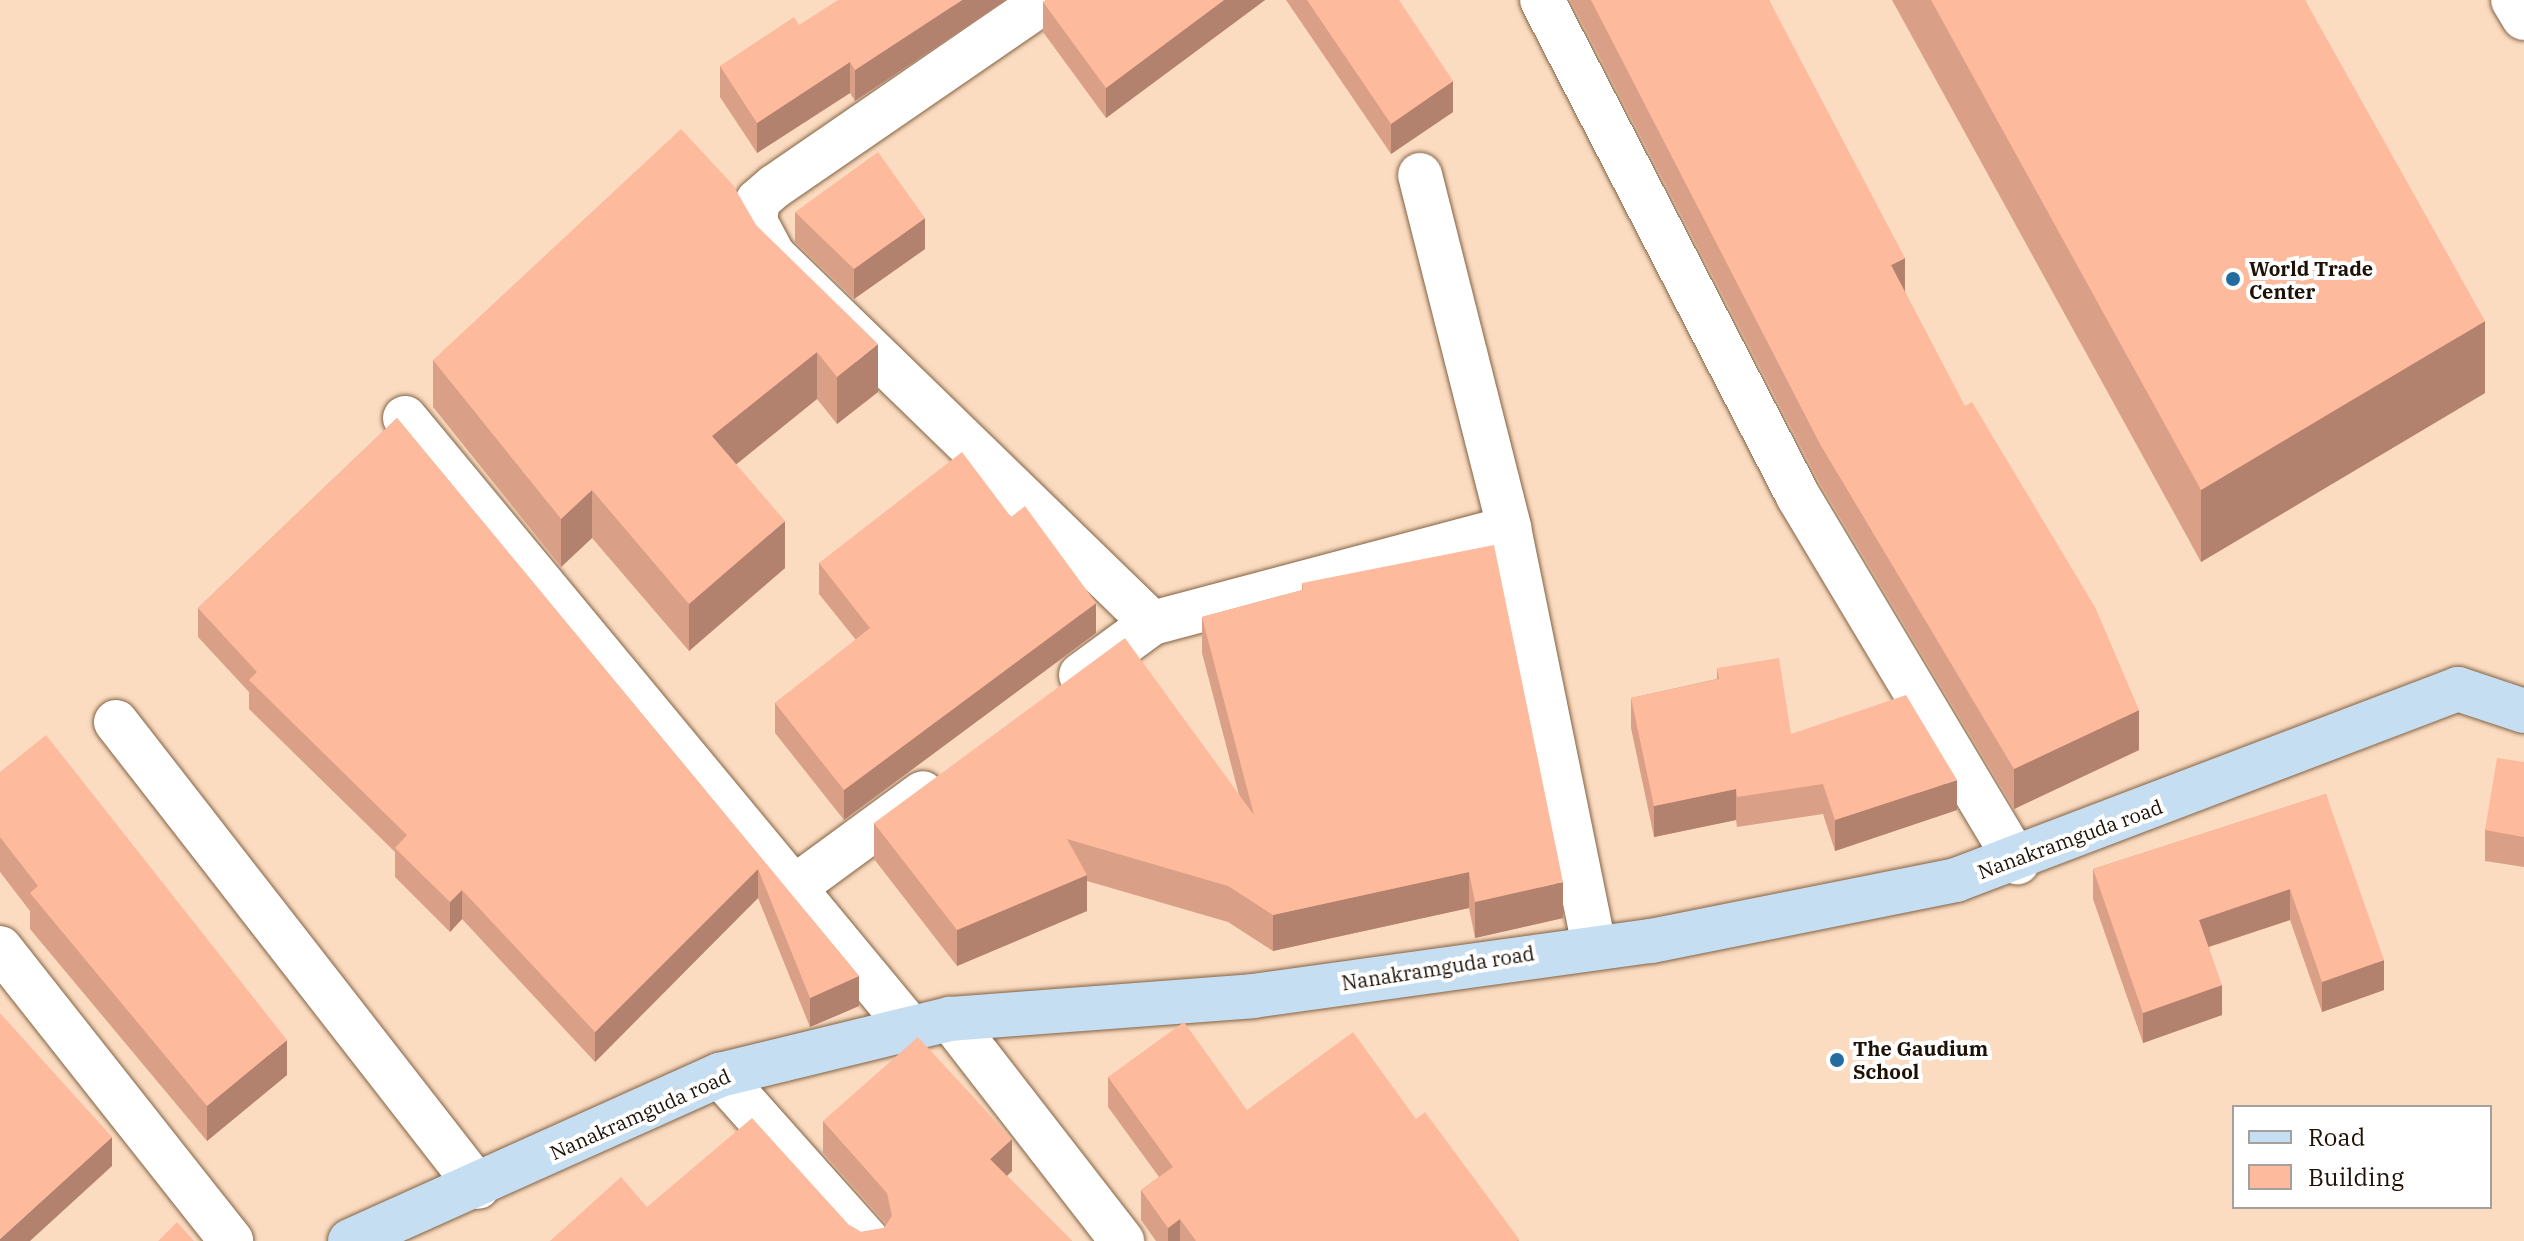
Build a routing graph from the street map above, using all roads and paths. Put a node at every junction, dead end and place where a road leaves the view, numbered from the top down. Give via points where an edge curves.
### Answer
1 (1046, 0) edge
2 (1542, 0) edge
3 (2513, 0) edge
4 (2524, 18) edge
5 (1420, 175) dead end
6 (405, 418) dead end
7 (1509, 528) junction
8 (1152, 623) junction
9 (1050, 698) edge
10 (2524, 711) edge
11 (116, 722) dead end
12 (961, 764) edge
13 (2017, 862) junction
14 (796, 886) junction
15 (1594, 944) junction
16 (0, 948) edge
17 (930, 1024) junction
18 (720, 1075) junction
19 (478, 1187) junction
20 (231, 1241) edge
21 (350, 1241) edge
22 (868, 1241) edge
23 (1122, 1241) edge

1 - 8 street via 775,186 758,201 755,221 773,255
2 - 13 street via 1798,496
3 - 4 street
5 - 7 street
6 - 14 street
7 - 8 street
7 - 15 street
8 - 9 street
10 - 13 main road, Nanakramguda road via 2458,689
11 - 19 street
12 - 14 street
13 - 15 main road, Nanakramguda road via 1651,941
14 - 17 street
15 - 17 main road, Nanakramguda road via 1253,996
16 - 20 street
17 - 18 main road, Nanakramguda road
17 - 23 street
18 - 19 main road, Nanakramguda road
18 - 22 street
19 - 21 main road, Nanakramguda road

